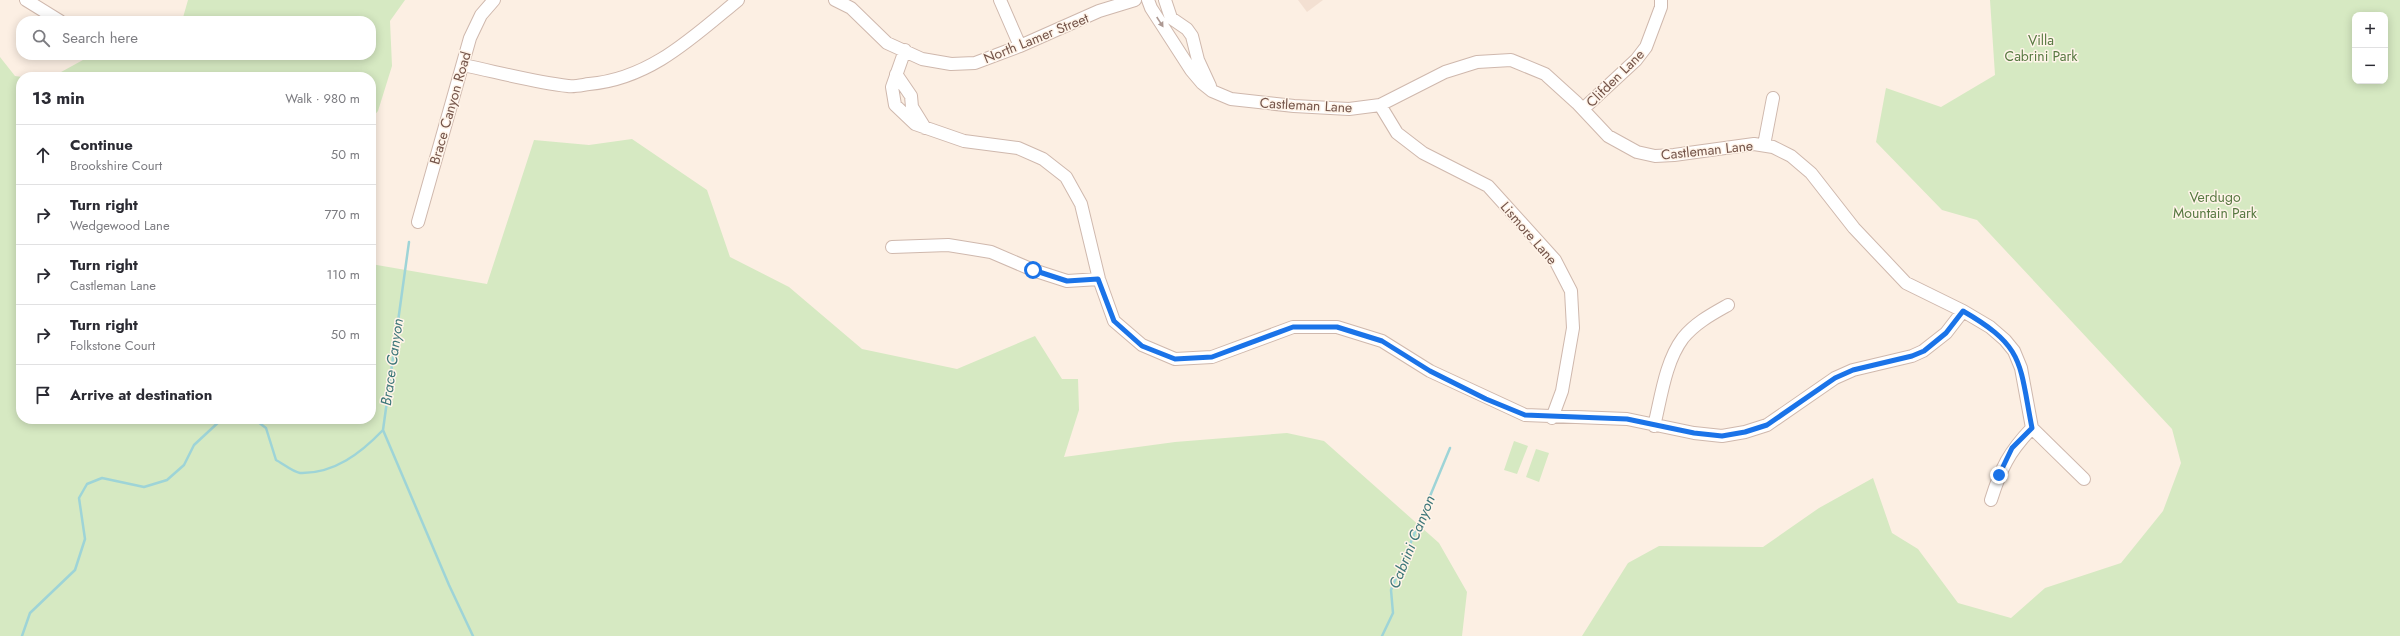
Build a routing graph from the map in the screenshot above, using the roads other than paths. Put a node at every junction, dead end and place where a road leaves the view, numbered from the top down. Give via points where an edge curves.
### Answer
1 (26, 0) edge
2 (494, 0) edge
3 (738, 0) edge
4 (835, 0) edge
5 (1000, 0) edge
6 (1134, 0) edge
7 (1148, 0) edge
8 (1166, 0) edge
9 (1661, 0) edge
10 (854, 4) edge
11 (52, 16) edge
12 (1020, 46) junction
13 (905, 50) junction
14 (463, 64) junction
15 (896, 74) junction
16 (1212, 91) junction
17 (1773, 98) dead end
18 (1380, 105) junction
19 (1583, 110) junction
20 (925, 128) junction
21 (1764, 144) junction
22 (418, 222) dead end
23 (892, 247) dead end
24 (1098, 279) junction
25 (1728, 305) dead end
26 (1963, 311) junction
27 (1552, 418) junction
28 (1654, 426) junction
29 (2032, 428) junction
30 (2084, 479) dead end
31 (1991, 500) dead end

1 - 11 street
2 - 14 street, Brace Canyon Road via 481,15 470,38
3 - 14 street via 677,50 656,63 603,83 569,86
4 - 10 street, North Lamer Street
5 - 12 street
6 - 12 street, North Lamer Street
7 -> 16 street, Castleman Lane via 1191,70
8 - 16 street via 1171,18 1188,29 1192,36 1198,60
9 - 19 street, Clifden Lane via 1661,7 1646,48
10 - 13 street, North Lamer Street via 887,43
12 - 13 street, North Lamer Street via 975,63 951,64 922,59
13 - 15 street
14 - 22 street, Brace Canyon Road
15 - 20 street via 911,96 912,107
15 - 20 street via 892,87 896,105 915,124
16 - 18 street, Castleman Lane via 1231,99 1294,106 1349,109
17 - 21 street
18 - 19 street, Castleman Lane via 1445,72 1477,62 1511,60 1545,74
18 - 27 street, Lismore Lane via 1397,132 1423,153 1488,186 1555,260 1571,291 1573,328 1562,391
19 - 21 street, Castleman Lane via 1608,136 1624,147 1655,156
20 - 24 street via 964,141 1018,148 1043,159 1066,177 1081,204
21 - 26 street, Castleman Lane via 1791,156 1811,173 1854,228 1906,282
23 - 24 street via 948,245 991,252 1067,281
24 - 27 street via 1114,321 1142,346 1175,359 1212,357 1293,327 1337,327 1382,341 1430,371 1492,402 1525,415
25 - 28 street via 1701,321 1683,338 1672,360
26 - 28 street via 1946,333 1924,351 1847,372 1767,425 1722,436
26 - 29 street, Castleman Lane via 1990,327 2014,351 2021,368
27 - 28 street via 1627,419
29 - 30 street
29 - 31 street via 2012,448

